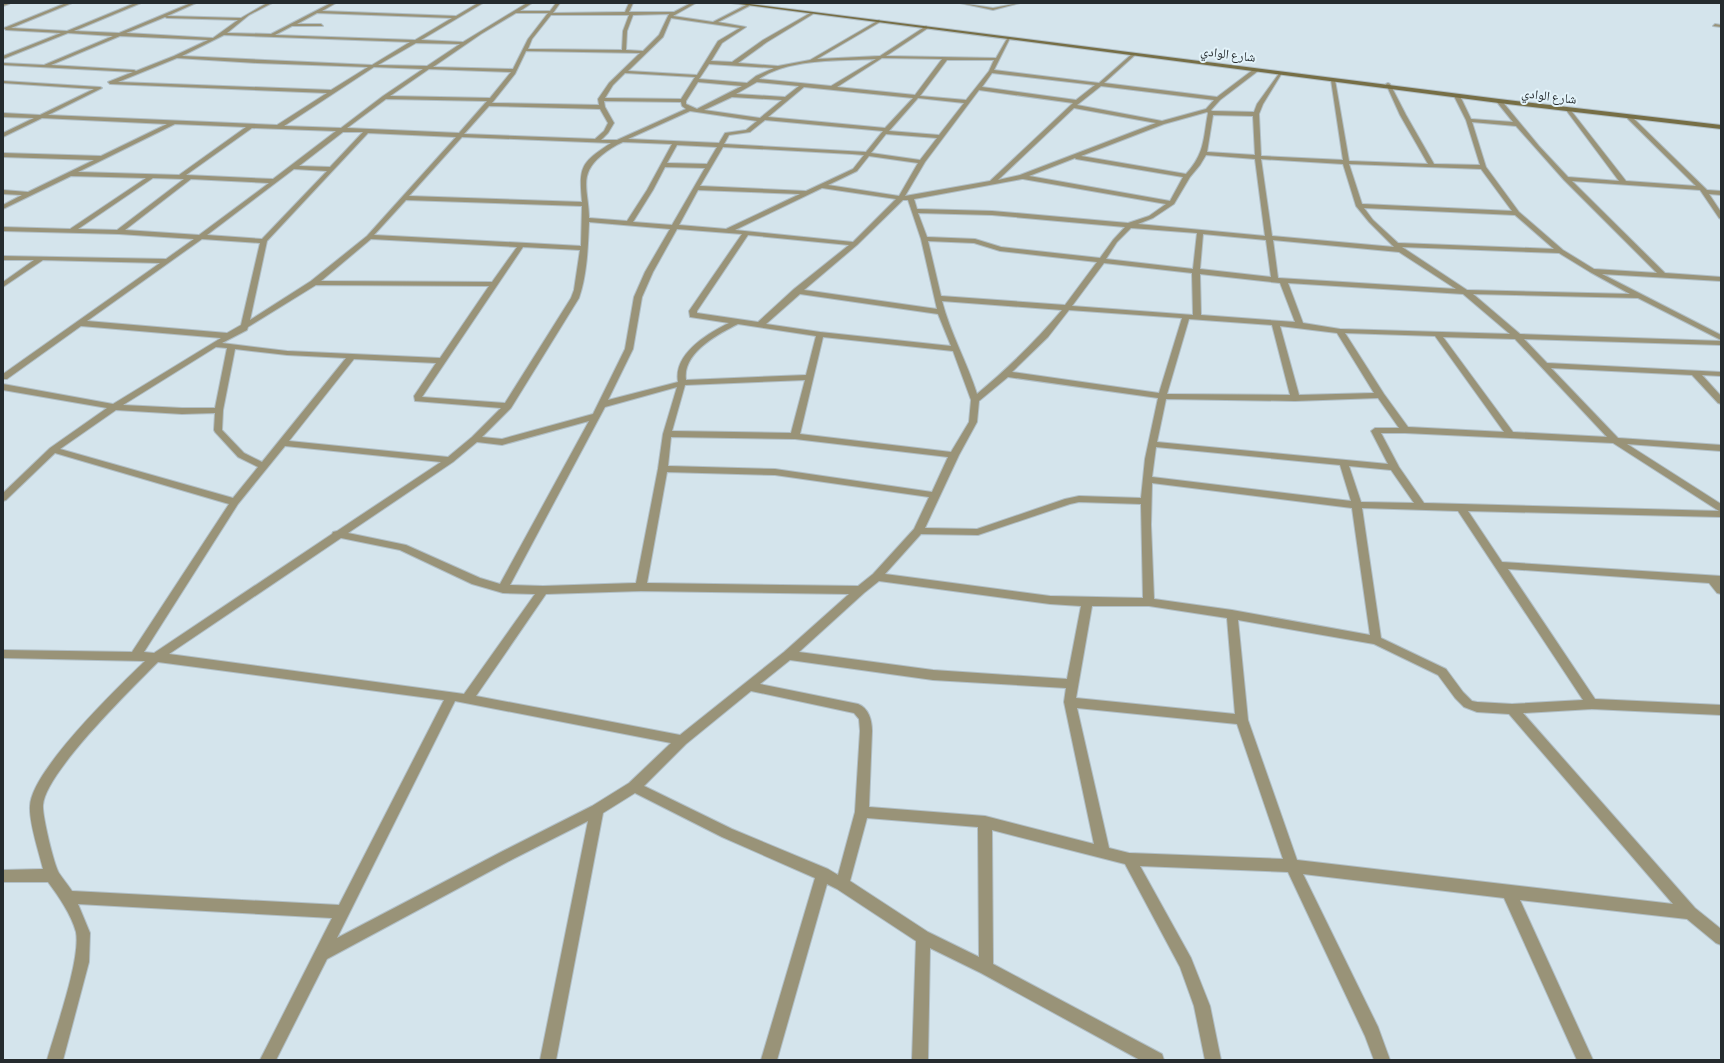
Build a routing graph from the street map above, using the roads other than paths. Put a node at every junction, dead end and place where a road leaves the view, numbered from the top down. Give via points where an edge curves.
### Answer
1 (8, 3) edge
2 (70, 3) edge
3 (139, 3) edge
4 (194, 3) edge
5 (268, 3) edge
6 (334, 3) edge
7 (482, 3) edge
8 (530, 3) edge
9 (558, 3) edge
10 (631, 3) edge
11 (694, 3) edge
12 (733, 3) edge
13 (759, 3) edge
14 (962, 3) edge
15 (1018, 3) edge
16 (3, 4) edge
17 (748, 5) junction
18 (316, 12) junction
19 (516, 12) junction
20 (629, 12) junction
21 (550, 13) junction
22 (812, 13) junction
23 (672, 15) junction
24 (163, 17) junction
25 (456, 18) junction
26 (242, 19) junction
27 (879, 21) junction
28 (715, 22) junction
29 (292, 24) junction
30 (321, 25) dead end
31 (1715, 25) dead end
32 (1721, 26) edge
33 (926, 27) junction
34 (4, 29) edge
35 (67, 31) junction
36 (123, 34) junction
37 (223, 34) junction
38 (271, 35) junction
39 (1016, 38) junction
40 (213, 39) junction
41 (416, 41) junction
42 (465, 43) junction
43 (525, 50) junction
44 (624, 52) junction
45 (645, 52) junction
46 (1133, 54) junction
47 (176, 57) junction
48 (879, 57) junction
49 (3, 58) edge
50 (946, 58) junction
51 (998, 59) junction
52 (811, 61) junction
53 (707, 62) junction
54 (3, 64) edge
55 (733, 64) junction
56 (45, 66) junction
57 (373, 66) junction
58 (780, 67) junction
59 (427, 68) junction
60 (1256, 70) junction
61 (138, 71) junction
62 (515, 71) junction
63 (992, 71) junction
64 (624, 72) junction
65 (1280, 73) junction
66 (697, 78) junction
67 (756, 80) junction
68 (1333, 80) junction
69 (3, 82) edge
70 (110, 83) junction
71 (747, 85) junction
72 (803, 85) junction
73 (1099, 85) junction
74 (1388, 85) junction
75 (100, 88) junction
76 (832, 88) junction
77 (979, 88) junction
78 (332, 92) junction
79 (731, 95) junction
80 (917, 96) junction
81 (1457, 96) junction
82 (385, 97) junction
83 (601, 99) junction
84 (786, 99) junction
85 (1218, 99) junction
86 (683, 101) junction
87 (1499, 101) junction
88 (490, 102) junction
89 (967, 102) junction
90 (1075, 104) junction
91 (602, 107) junction
92 (690, 109) junction
93 (1569, 110) junction
94 (698, 111) junction
95 (1210, 112) junction
96 (1256, 114) junction
97 (3, 115) edge
98 (41, 117) junction
99 (1629, 117) junction
100 (763, 119) junction
101 (1469, 120) junction
102 (175, 122) junction
103 (1162, 123) junction
104 (1516, 124) junction
105 (251, 126) junction
106 (278, 127) junction
107 (1720, 127) edge
108 (340, 130) junction
109 (367, 131) junction
110 (886, 131) junction
111 (3, 135) edge
112 (460, 135) junction
113 (940, 137) junction
114 (596, 141) junction
115 (619, 141) junction
116 (675, 144) junction
117 (721, 145) junction
118 (1204, 153) junction
119 (867, 154) junction
120 (3, 155) edge
121 (1076, 157) junction
122 (102, 158) junction
123 (1258, 158) junction
124 (922, 162) junction
125 (1346, 163) junction
126 (664, 165) junction
127 (1432, 165) junction
128 (710, 166) junction
129 (291, 167) junction
130 (1483, 167) junction
131 (331, 169) junction
132 (69, 174) junction
133 (152, 176) junction
134 (1187, 176) junction
135 (180, 177) junction
136 (1021, 177) junction
137 (188, 178) junction
138 (1566, 179) junction
139 (274, 181) junction
140 (993, 181) junction
141 (1624, 183) junction
142 (822, 186) junction
143 (698, 188) junction
144 (1704, 190) junction
145 (3, 192) edge
146 (806, 192) junction
147 (1721, 193) edge
148 (29, 194) junction
149 (404, 198) junction
150 (905, 198) junction
151 (1172, 203) junction
152 (586, 204) junction
153 (1359, 206) junction
154 (3, 207) edge
155 (916, 211) junction
156 (1516, 213) junction
157 (1721, 218) edge
158 (587, 220) junction
159 (628, 224) junction
160 (1130, 225) junction
161 (674, 228) junction
162 (3, 229) edge
163 (71, 231) junction
164 (727, 231) junction
165 (119, 232) junction
166 (1200, 232) junction
167 (746, 233) junction
168 (201, 237) junction
169 (369, 237) junction
170 (924, 239) junction
171 (1270, 239) junction
172 (264, 241) junction
173 (521, 244) junction
174 (855, 244) junction
175 (583, 248) junction
176 (1399, 248) junction
177 (1561, 251) junction
178 (3, 258) edge
179 (41, 258) junction
180 (1103, 260) junction
181 (166, 262) junction
182 (1592, 271) junction
183 (1196, 272) junction
184 (1663, 275) junction
185 (1721, 279) edge
186 (1275, 280) junction
187 (1284, 281) junction
188 (314, 283) junction
189 (494, 284) junction
190 (3, 285) edge
191 (797, 291) junction
192 (1465, 292) junction
193 (1640, 296) junction
194 (937, 298) junction
195 (1066, 307) junction
196 (941, 312) junction
197 (1186, 317) junction
198 (1197, 317) junction
199 (736, 322) junction
200 (78, 323) junction
201 (1275, 323) junction
202 (760, 325) junction
203 (1300, 325) junction
204 (244, 328) junction
205 (1340, 331) junction
206 (820, 334) junction
207 (230, 336) junction
208 (1438, 336) junction
209 (1517, 336) junction
210 (1721, 338) edge
211 (1721, 342) edge
212 (216, 345) junction
213 (231, 347) junction
214 (957, 349) junction
215 (352, 356) junction
216 (443, 361) junction
217 (1545, 366) junction
218 (1695, 373) junction
219 (1006, 374) junction
220 (1721, 374) edge
221 (3, 377) edge
222 (809, 377) junction
223 (682, 383) junction
224 (3, 387) edge
225 (1380, 395) junction
226 (1161, 396) junction
227 (1295, 398) junction
228 (975, 400) junction
229 (1721, 401) edge
230 (601, 405) junction
231 (508, 406) junction
232 (114, 407) junction
233 (219, 410) junction
234 (596, 416) junction
235 (1405, 430) junction
236 (667, 434) junction
237 (795, 436) junction
238 (1511, 436) junction
239 (475, 439) junction
240 (1615, 440) junction
241 (282, 443) junction
242 (1152, 444) junction
243 (1721, 448) edge
244 (53, 450) junction
245 (954, 455) junction
246 (450, 460) junction
247 (1344, 463) junction
248 (263, 466) junction
249 (1394, 467) junction
250 (663, 469) junction
251 (1147, 479) junction
252 (934, 495) junction
253 (3, 498) edge
254 (1146, 501) junction
255 (235, 502) junction
256 (1357, 506) junction
257 (1421, 508) junction
258 (1721, 508) edge
259 (1462, 509) junction
260 (1721, 514) edge
261 (918, 531) junction
262 (337, 534) junction
263 (1500, 565) junction
264 (878, 578) junction
265 (1717, 580) edge
266 (642, 588) junction
267 (502, 589) junction
268 (543, 590) junction
269 (860, 590) junction
270 (1721, 590) edge
271 (1087, 602) junction
272 (1149, 602) junction
273 (1232, 614) junction
274 (1376, 640) junction
275 (3, 654) edge
276 (788, 655) junction
277 (135, 657) junction
278 (156, 657) junction
279 (1072, 684) junction
280 (749, 686) junction
281 (452, 696) junction
282 (467, 699) junction
283 (1070, 702) junction
284 (1592, 704) junction
285 (1512, 709) junction
286 (1721, 710) edge
287 (1242, 720) junction
288 (682, 740) junction
289 (634, 787) junction
290 (597, 810) junction
291 (862, 812) junction
292 (985, 822) junction
293 (1103, 853) junction
294 (1129, 859) junction
295 (1292, 866) junction
296 (823, 874) junction
297 (52, 875) junction
298 (3, 876) edge
299 (842, 884) junction
300 (1509, 892) junction
301 (68, 897) junction
302 (342, 912) junction
303 (1690, 913) junction
304 (923, 937) junction
305 (1721, 938) edge
306 (320, 955) junction
307 (986, 968) junction
308 (55, 1060) edge
309 (268, 1060) edge
310 (548, 1060) edge
311 (769, 1060) edge
312 (920, 1060) edge
313 (1156, 1060) edge
314 (1213, 1060) edge
315 (1382, 1060) edge
316 (1585, 1060) edge

1 - 16 street
2 - 34 street
3 - 35 street
4 - 24 street
5 - 26 street
6 - 18 street
7 - 25 street
8 - 19 street
9 - 21 street
10 - 20 street
11 - 23 street
12 - 17 main road, شارع الوادي
13 - 39 main road, شارع الوادي
14 - 15 street via 993,9
17 - 22 main road, شارع الوادي
17 - 28 street
18 - 25 street
18 - 29 street
19 - 21 street
19 - 42 street
20 - 21 street
20 - 23 street
20 - 44 street
21 - 43 street via 534,33
22 - 27 main road, شارع الوادي
22 - 55 street
23 - 28 street
23 - 45 street via 661,36
24 - 26 street
24 - 36 street
25 - 41 street
26 - 37 street
27 - 33 main road, شارع الوادي
27 - 52 street
28 - 53 street via 744,27 722,39
29 - 30 street
29 - 38 street
31 - 32 street
33 - 39 main road, شارع الوادي
33 - 48 street
34 - 35 street
35 - 36 street
35 - 49 street
36 - 40 street
36 - 56 street
37 - 38 street
37 - 40 street
38 - 41 street
39 - 46 main road, شارع الوادي
39 - 51 street
39 - 74 main road, شارع الوادي
40 - 47 street
41 - 42 street
41 - 57 street
42 - 59 street
43 - 44 street
43 - 62 street
44 - 45 street
45 - 64 street
46 - 60 main road, شارع الوادي
46 - 73 street
47 - 57 street
47 - 61 street
48 - 50 street
48 - 52 street
48 - 76 street
50 - 51 street
50 - 80 street
51 - 63 street
52 - 58 street
53 - 55 street
53 - 66 street
54 - 56 street
55 - 58 street
56 - 61 street
57 - 59 street
57 - 78 street
58 - 67 street
59 - 62 street
59 - 82 street
60 - 65 main road, شارع الوادي
60 - 85 street
61 - 70 street
62 - 88 street
63 - 73 street
63 - 77 street
64 - 66 street
64 - 83 street via 611,84
65 - 68 main road, شارع الوادي
65 - 96 street
66 - 71 street
66 - 86 street
67 - 71 street
67 - 72 street
68 - 74 main road, شارع الوادي
68 - 125 street
69 - 75 street
70 - 75 street
70 - 78 street
71 - 79 street
72 - 76 street
72 - 84 street
73 - 85 street
73 - 90 street
74 - 81 main road, شارع الوادي
74 - 107 main road, شارع الوادي
74 - 127 street
75 - 98 street
76 - 80 street
77 - 89 street
77 - 90 street
78 - 106 street
79 - 84 street
79 - 94 street
80 - 89 street
80 - 110 street
81 - 87 main road, شارع الوادي
81 - 101 street
82 - 88 street
82 - 108 street
83 - 86 street
83 - 91 street
84 - 100 street
85 - 95 street
86 - 92 street
87 - 93 main road, شارع الوادي
87 - 104 street
88 - 91 street
88 - 112 street
89 - 113 street
90 - 103 street
90 - 140 street
91 - 114 street via 611,123
92 - 94 street
92 - 115 street
93 - 99 main road, شارع الوادي
93 - 141 street
94 - 100 street
95 - 96 street
95 - 103 street
95 - 118 street
96 - 123 street
97 - 98 street
98 - 102 street
98 - 111 street
99 - 107 main road, شارع الوادي
99 - 144 street
100 - 110 street
100 - 117 street via 748,131 727,134
101 - 104 street
101 - 130 street
102 - 105 street
102 - 122 street
103 - 121 street
104 - 138 street
105 - 106 street
105 - 135 street
106 - 108 street
108 - 109 street
108 - 129 street
109 - 112 street
109 - 131 street
110 - 113 street
110 - 119 street
112 - 114 street
112 - 149 street
113 - 124 street
114 - 115 street
115 - 116 street
115 - 152 street via 586,168 583,176
116 - 117 street
116 - 126 street
117 - 119 street
117 - 128 street
118 - 123 street
118 - 134 street
119 - 124 street
119 - 142 street via 855,170
120 - 122 street
121 - 134 street
121 - 136 street
122 - 132 street
123 - 125 street
123 - 171 street
124 - 150 street
125 - 127 street
125 - 153 street
126 - 128 street
126 - 159 street
127 - 130 street
128 - 143 street
129 - 131 street
129 - 139 street
130 - 156 street
131 - 172 street
132 - 133 street
132 - 148 street
133 - 135 street
133 - 163 street
134 - 151 street
135 - 137 street
136 - 140 street
136 - 151 street
137 - 139 street
137 - 165 street
138 - 141 street
138 - 184 street
139 - 168 street
140 - 150 street
141 - 144 street
142 - 146 street
142 - 150 street
143 - 146 street
143 - 161 street
144 - 147 street
144 - 157 street
145 - 148 street
146 - 164 street
148 - 154 street
149 - 152 street
149 - 169 street
150 - 155 street
150 - 174 street
151 - 160 street via 1151,218
152 - 158 street
153 - 156 street
153 - 176 street
155 - 160 street via 992,213
155 - 170 street
156 - 177 street
158 - 159 street
158 - 175 street
159 - 161 street
160 - 166 street
160 - 180 street via 1115,241
161 - 164 street
161 - 230 street via 638,297 629,349
162 - 163 street
163 - 165 street
164 - 167 street
165 - 168 street
166 - 171 street
166 - 183 street
167 - 174 street
167 - 199 street via 692,313
168 - 172 street
168 - 181 street
169 - 173 street
169 - 188 street
170 - 180 street via 967,240 982,242 1000,249
170 - 194 street
171 - 176 street
171 - 186 street
172 - 204 street
173 - 175 street
173 - 189 street
174 - 191 street
175 - 231 street via 575,298
176 - 177 street
176 - 192 street
177 - 182 street
178 - 179 street
179 - 181 street
179 - 190 street
180 - 183 street
180 - 195 street
181 - 200 street
182 - 184 street
182 - 193 street
183 - 186 street
183 - 198 street
184 - 185 street
186 - 187 street
187 - 192 street
187 - 203 street
188 - 189 street
188 - 204 street
189 - 216 street
191 - 196 street
191 - 202 street
192 - 193 street
192 - 209 street
193 - 210 street
194 - 195 street
194 - 196 street
195 - 197 street
195 - 219 street via 1044,335
196 - 214 street
197 - 198 street
197 - 226 street
198 - 201 street
199 - 202 street
199 - 223 street via 719,330 696,349 681,369
200 - 207 street
200 - 221 street
201 - 203 street
201 - 227 street
202 - 206 street
203 - 205 street
204 - 207 street
205 - 208 street
205 - 225 street
206 - 214 street
206 - 222 street
207 - 212 street
208 - 209 street
208 - 238 street
209 - 211 street
209 - 217 street
212 - 213 street
212 - 232 street
213 - 215 street
213 - 233 street
214 - 228 street
215 - 216 street
215 - 241 street
216 - 231 street via 418,399
217 - 218 street
217 - 240 street
218 - 220 street
218 - 229 street
219 - 226 street
219 - 228 street
222 - 223 street
222 - 237 street
223 - 230 street
223 - 236 street
224 - 232 street
225 - 227 street
225 - 235 street
226 - 227 street
226 - 242 street
228 - 245 street via 973,422
230 - 234 street
231 - 239 street
232 - 233 street via 182,411
232 - 244 street
233 - 248 street via 218,430 241,455
234 - 239 street via 502,442
234 - 267 street
235 - 238 street
235 - 249 street via 1375,431
236 - 237 street
236 - 250 street
237 - 245 street
238 - 240 street
239 - 246 street
240 - 243 street
240 - 258 street
241 - 246 street
241 - 248 street
242 - 247 street
242 - 251 street
244 - 253 street
244 - 255 street
245 - 252 street
246 - 262 street
247 - 249 street
247 - 256 street
248 - 255 street
249 - 257 street
250 - 252 street via 775,472
250 - 266 street
251 - 254 street
251 - 256 street
252 - 261 street
254 - 261 street via 1068,501 978,532
254 - 272 street
255 - 277 street
256 - 257 street
256 - 274 street
257 - 259 street
259 - 260 street
259 - 263 street
261 - 264 street
262 - 267 street via 402,547 476,582
262 - 278 street
263 - 265 street
263 - 284 street
264 - 269 street
264 - 271 street via 1050,600
265 - 270 street
266 - 268 street
266 - 269 street
267 - 268 street
268 - 282 street
269 - 276 street
271 - 272 street
271 - 279 street
272 - 273 street
273 - 274 street
273 - 287 street
274 - 285 street via 1442,672 1468,704
275 - 277 street
276 - 279 street via 940,676
276 - 280 street
277 - 278 street
278 - 281 street
278 - 297 street via 103,710 65,753 40,792 36,805 37,816
279 - 283 street
280 - 288 street
280 - 291 street via 858,709 863,714 866,726
281 - 282 street
281 - 302 street
282 - 288 street
283 - 287 street
283 - 293 street
284 - 285 street
284 - 286 street
285 - 303 street
287 - 295 street
288 - 289 street
289 - 290 street
289 - 296 street via 726,833
290 - 306 street via 474,872
290 - 310 street
291 - 292 street
291 - 299 street
292 - 293 street
292 - 307 street
293 - 294 street
294 - 295 street
294 - 314 street via 1186,963 1202,1006
295 - 300 street
295 - 315 street via 1372,1033
296 - 299 street
296 - 311 street
297 - 298 street
297 - 301 street
299 - 304 street
300 - 303 street
300 - 316 street
301 - 302 street
301 - 308 street via 83,933 82,962
302 - 306 street
303 - 305 street
304 - 307 street
304 - 312 street
306 - 309 street
307 - 313 street

